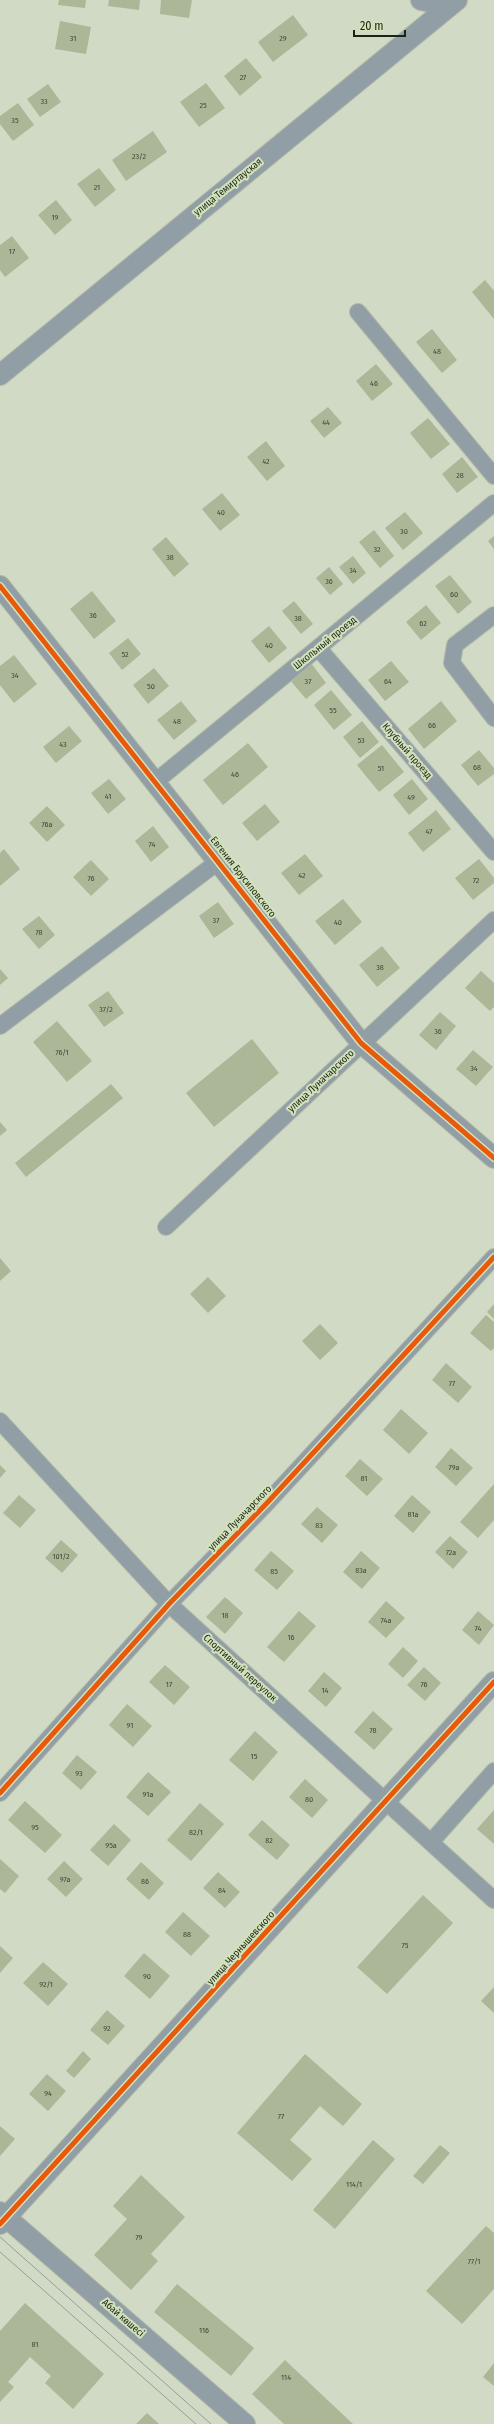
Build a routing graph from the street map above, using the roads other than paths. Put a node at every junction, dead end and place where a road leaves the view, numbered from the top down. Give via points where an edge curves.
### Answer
1 (421, 0) edge
2 (453, 3) edge
3 (358, 312) dead end
4 (0, 375) edge
5 (494, 476) edge
6 (494, 504) edge
7 (0, 586) edge
8 (494, 615) edge
9 (319, 649) junction
10 (494, 718) edge
11 (155, 782) junction
12 (494, 852) edge
13 (219, 860) junction
14 (494, 920) edge
15 (0, 1026) edge
16 (361, 1043) junction
17 (494, 1158) edge
18 (166, 1227) dead end
19 (494, 1257) edge
20 (0, 1421) edge
21 (169, 1604) junction
22 (494, 1682) edge
23 (494, 1771) edge
24 (0, 1793) edge
25 (386, 1802) junction
26 (431, 1842) junction
27 (494, 1900) edge
28 (2, 2218) edge
29 (245, 2424) edge

1 - 2 street
2 - 4 street, улица Темиртауская
3 - 5 street
6 - 9 street, Школьный проезд
7 - 11 street, Евгения Брусиловского
8 - 10 street via 455,645 452,663
9 - 11 street, Школьный проезд
9 - 12 street, Клубный проезд
11 - 13 street, Евгения Брусиловского
13 - 15 street
13 - 16 street, Евгения Брусиловского
14 - 16 street, улица Луначарского
16 - 17 street, Евгения Брусиловского
16 - 18 street, улица Луначарского
19 - 21 street, улица Луначарского via 266,1504
20 - 21 street, Спортивный переулок
21 - 24 street, улица Луначарского
21 - 25 street, Спортивный переулок
22 - 25 street, улица Чернышевского
23 - 26 street
25 - 26 street, Спортивный переулок
25 - 28 street, улица Чернышевского
26 - 27 street, Спортивный переулок
28 - 29 street, Абай көшесі

